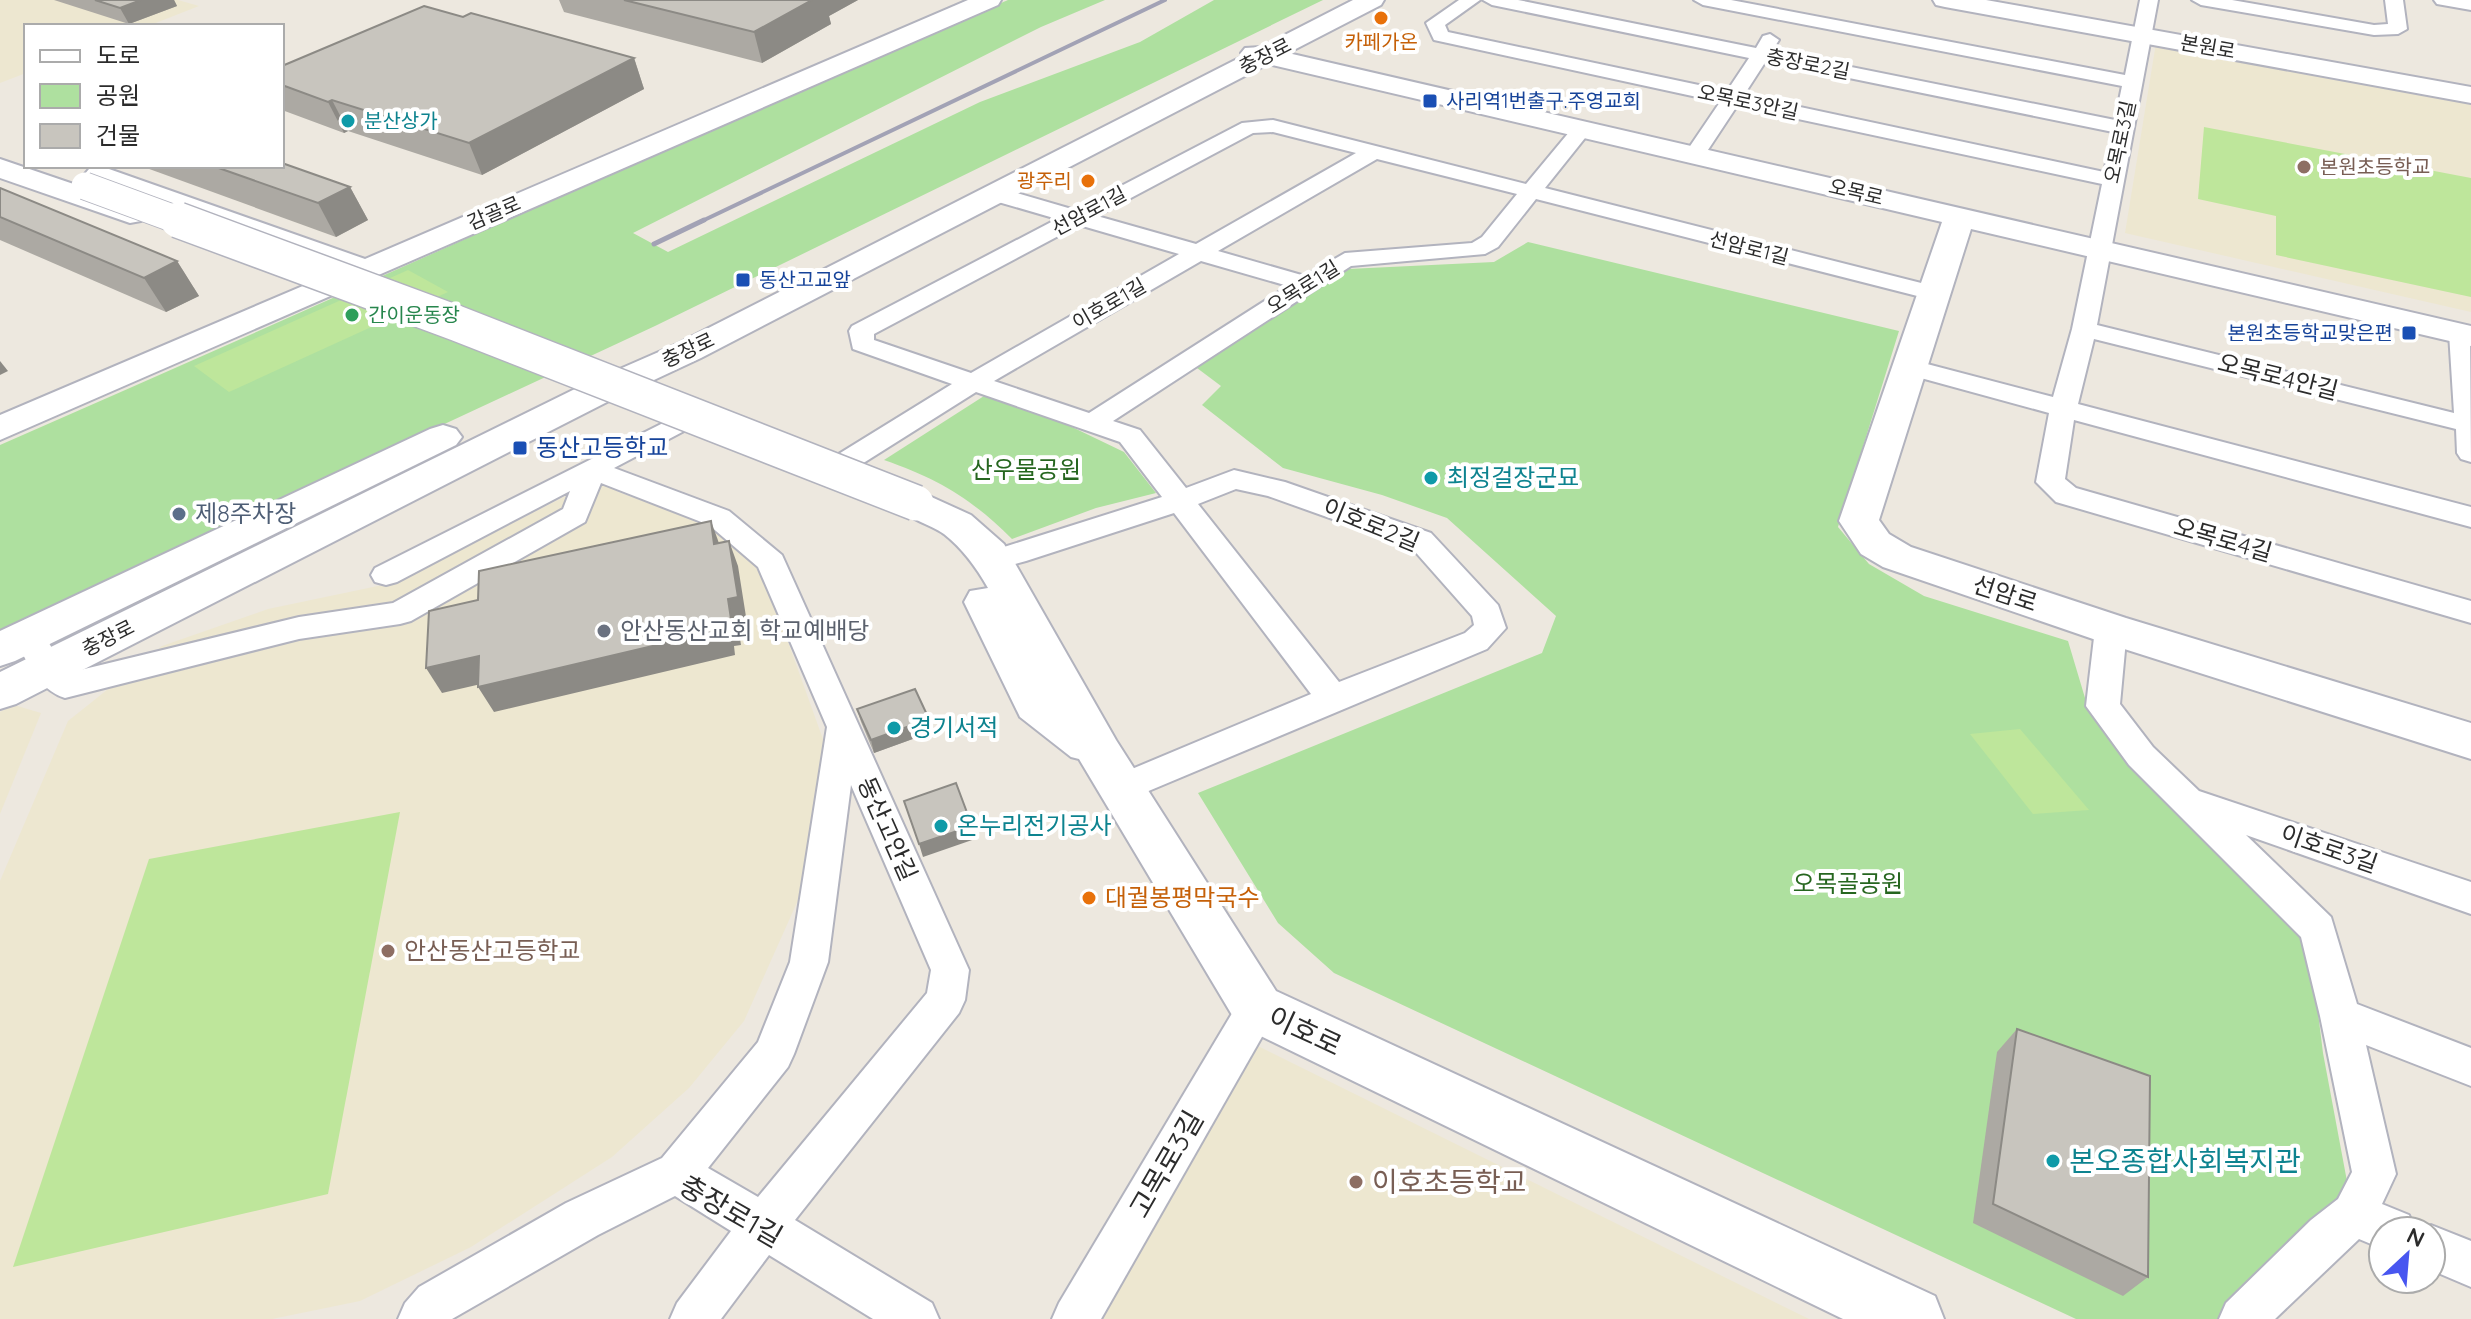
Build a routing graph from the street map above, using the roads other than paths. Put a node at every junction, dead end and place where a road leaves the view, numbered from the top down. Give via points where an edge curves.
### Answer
1 (967, 0) edge
2 (989, 0) edge
3 (1332, 0) edge
4 (1372, 0) edge
5 (1471, 0) edge
6 (1492, 0) edge
7 (1703, 0) edge
8 (1945, 0) edge
9 (2149, 0) edge
10 (2201, 0) edge
11 (2394, 0) edge
12 (2443, 0) edge
13 (2471, 5) edge
14 (1790, 8) edge
15 (2141, 35) junction
16 (1253, 52) junction
17 (1761, 54) junction
18 (2132, 82) junction
19 (2471, 95) edge
20 (1733, 99) junction
21 (2123, 128) junction
22 (1582, 129) junction
23 (0, 140) edge
24 (24, 149) edge
25 (1374, 152) junction
26 (1695, 155) junction
27 (0, 156) edge
28 (24, 165) edge
29 (0, 168) edge
30 (37, 168) edge
31 (79, 176) edge
32 (2112, 180) junction
33 (1529, 193) junction
34 (996, 194) junction
35 (1960, 216) junction
36 (1077, 217) junction
37 (2098, 249) junction
38 (1199, 253) junction
39 (788, 269) dead end
40 (341, 275) junction
41 (1308, 284) junction
42 (1933, 293) junction
43 (2084, 329) junction
44 (661, 331) dead end
45 (2466, 334) edge
46 (1908, 367) junction
47 (598, 377) junction
48 (973, 382) junction
49 (2063, 409) junction
50 (0, 418) edge
51 (1095, 421) junction
52 (677, 424) junction
53 (2469, 424) edge
54 (0, 429) edge
55 (2471, 453) edge
56 (847, 461) junction
57 (592, 470) junction
58 (1181, 501) junction
59 (2471, 517) edge
60 (1015, 554) junction
61 (386, 575) dead end
62 (2471, 612) edge
63 (2111, 629) junction
64 (26, 651) edge
65 (0, 692) edge
66 (1333, 698) junction
67 (842, 729) junction
68 (2471, 741) edge
69 (1109, 771) junction
70 (2186, 801) junction
71 (2471, 898) edge
72 (1257, 1008) junction
73 (2340, 1016) junction
74 (2471, 1067) edge
75 (677, 1173) junction
76 (2374, 1215) edge
77 (2367, 1225) edge
78 (762, 1227) junction
79 (2447, 1254) edge
80 (2471, 1264) edge
81 (421, 1319) edge
82 (693, 1319) edge
83 (916, 1319) edge
84 (1075, 1319) edge
85 (1912, 1319) edge
86 (2242, 1319) edge

1 - 40 street, 감골로
2 - 40 street, 감골로
3 - 16 street, 충장로
4 - 16 street, 충장로
5 - 20 street, 오목로3안길 via 1435,23 1441,36
6 - 17 street, 충장로2길
7 - 14 street
8 - 15 street, 본원로
9 - 15 street, 오목로3길
10 - 11 street via 2374,30 2398,29
12 - 13 street
14 - 17 street
14 - 18 street
15 - 18 street, 오목로3길
15 - 19 street, 본원로
16 - 22 street, 오목로
16 - 34 street, 충장로
16 - 39 street, 충장로
17 - 20 street
17 - 21 street, 충장로2길
18 - 21 street, 오목로3길
20 - 26 street
20 - 32 street, 오목로3안길
21 - 32 street, 오목로3길
22 - 26 street, 오목로
22 - 33 street, 오목로1길
23 - 24 street
25 - 33 street, 선암로1길
25 - 36 street, 선암로1길 via 1273,126 1249,127
25 - 38 street, 이호로1길
26 - 35 street, 오목로
27 - 28 street
29 - 40 street
30 - 31 street
31 - 40 street
31 - 69 street, 이호로, bridge via 916,503 957,524 990,554
32 - 37 street, 오목로3길
33 - 41 street, 오목로1길 via 1490,242 1477,249 1345,260
33 - 42 street, 선암로1길
34 - 36 street
34 - 47 street, 충장로 via 689,351
35 - 37 street, 오목로
35 - 42 street, 선암로
36 - 38 street
36 - 48 street, 선암로1길 via 861,331 862,344
37 - 43 street, 오목로4길
37 - 45 street, 오목로
38 - 41 street
38 - 48 street, 이호로1길
40 - 50 street, 감골로
40 - 54 street, 감골로
41 - 51 street, 오목로1길
42 - 46 street, 선암로
43 - 49 street, 오목로4길
43 - 53 street, 오목로4안길
44 - 47 street, 충장로
45 - 53 street
46 - 49 street
46 - 63 street, 선암로 via 1859,521 1875,544 1897,557
47 - 52 street
47 - 56 street
47 - 64 street, 충장로
48 - 51 street, 선암로1길
48 - 56 street, 이호로1길
49 - 59 street
49 - 62 street, 오목로4길 via 2050,482 2066,495
51 - 58 street, 선암로1길 via 1130,436
52 - 57 street
52 - 69 street via 903,511 939,535 968,567 1036,705
53 - 55 street
56 - 60 street via 946,495 988,521
57 - 61 street
57 - 64 street via 575,515 400,613 299,628 65,686
57 - 67 street, 동산고안길 via 719,518 771,562
58 - 60 street, 이호로2길
58 - 66 street, 선암로1길
58 - 66 street, 이호로2길 via 1234,479 1382,525 1421,540 1487,613 1490,628 1476,641
60 - 69 street via 1096,702
63 - 68 street, 선암로
63 - 70 street, 이호로3길 via 2103,706 2141,756
64 - 65 street, 충장로
66 - 69 street, 이호로2길
67 - 75 street via 809,962 774,1054
67 - 78 street, 동산고안길 via 950,970 945,1000
69 - 72 street, 이호로
70 - 71 street, 이호로3길
70 - 73 street, 이호로3길 via 2318,929
72 - 84 street, 고목로3길
72 - 85 street, 이호로
73 - 74 street
73 - 76 street, 이호로3길 via 2374,1174
75 - 78 street, 충장로1길
75 - 81 street, 충장로1길 via 582,1219 435,1303
77 - 86 street, 이호로3길 via 2327,1236
78 - 82 street, 동산고안길
78 - 83 street, 충장로1길
79 - 80 street

